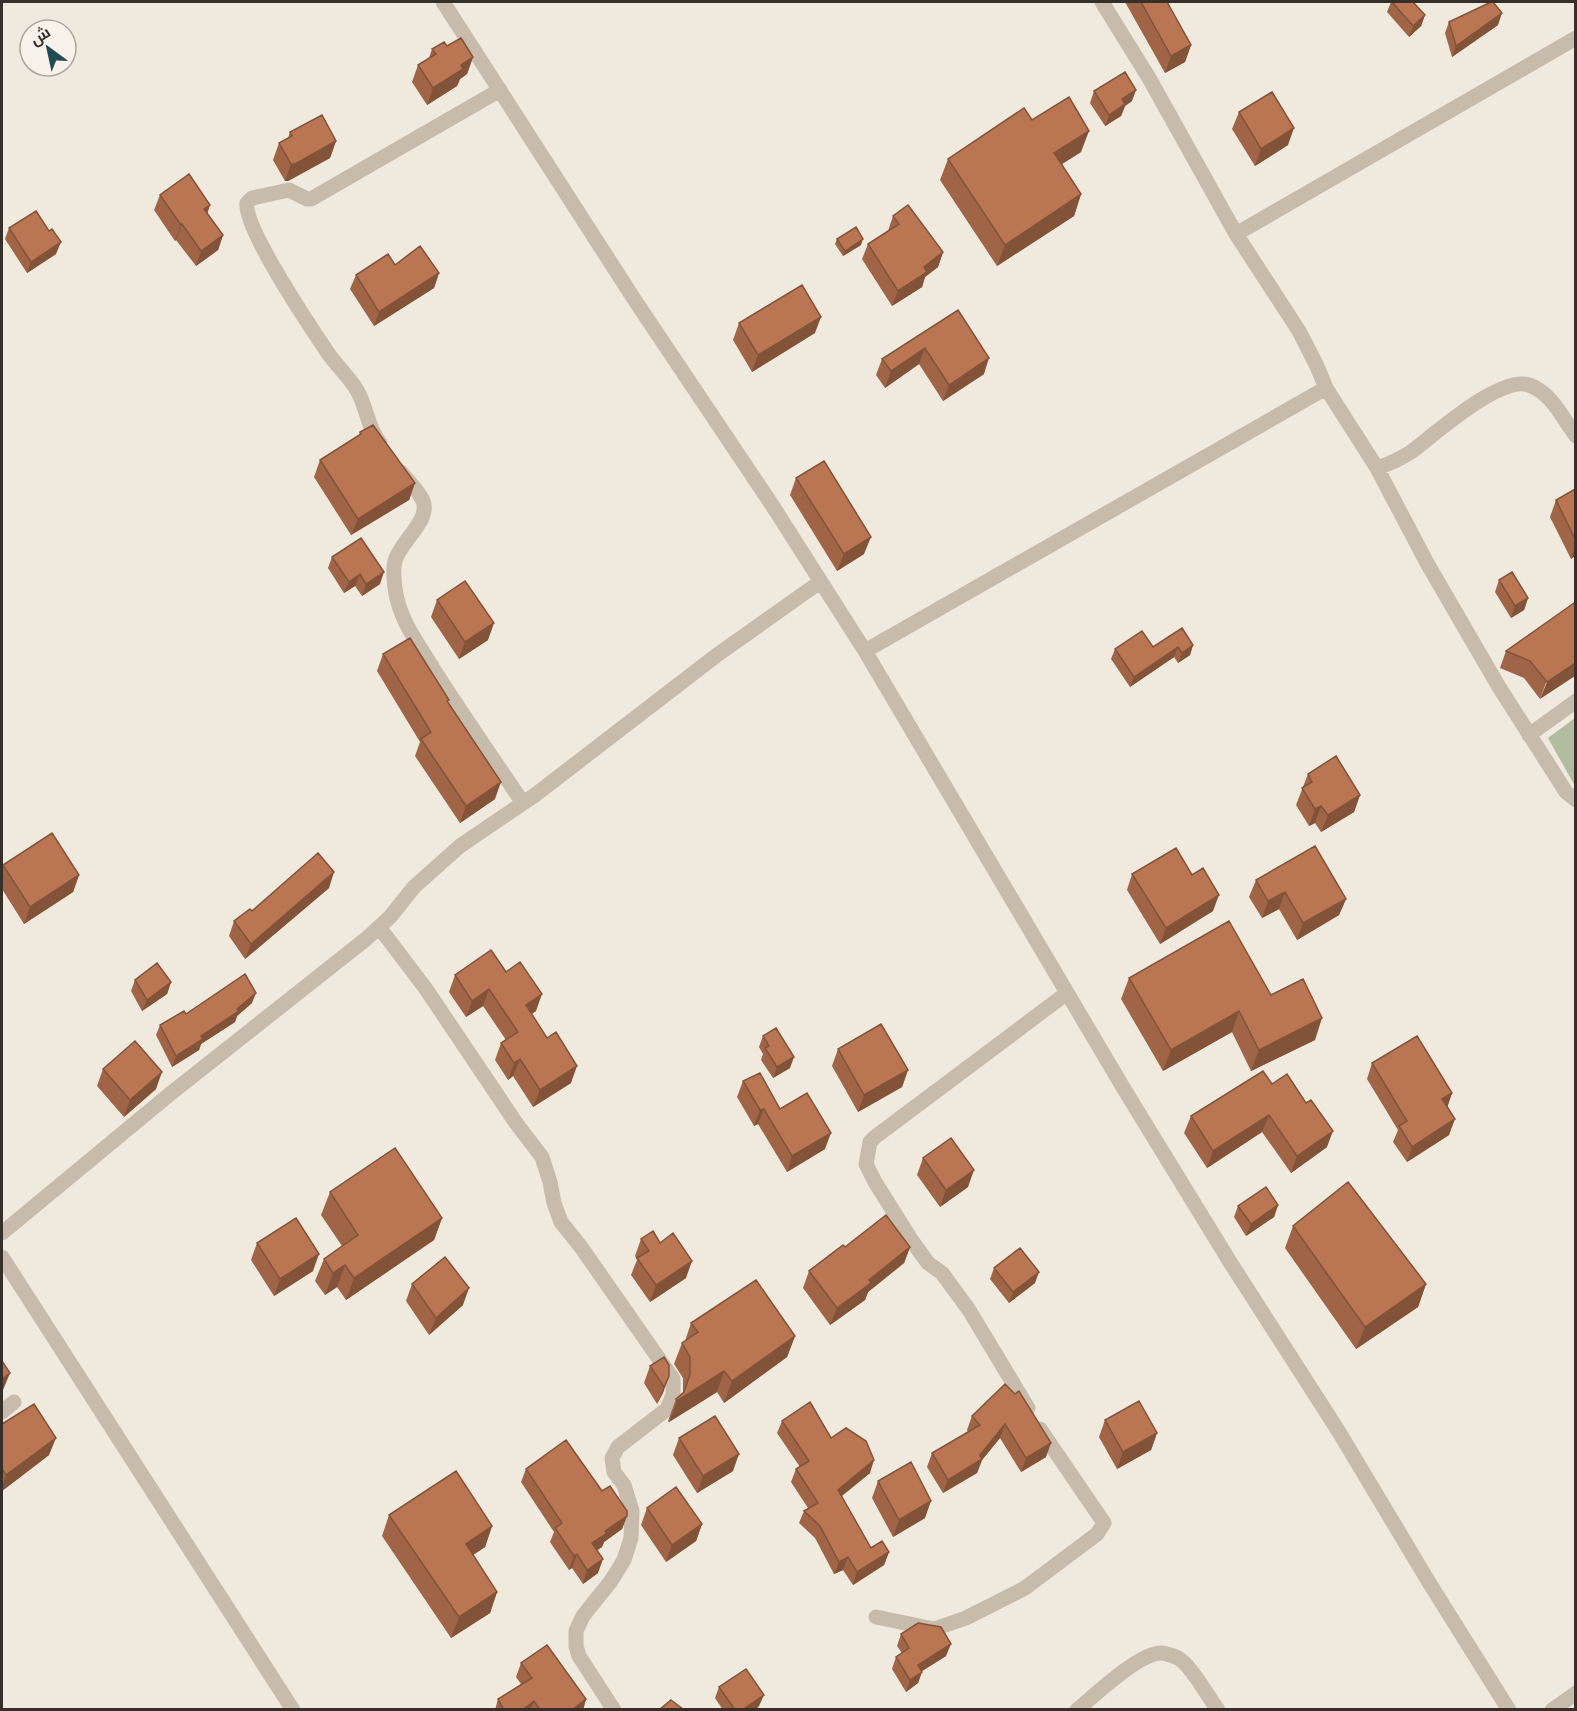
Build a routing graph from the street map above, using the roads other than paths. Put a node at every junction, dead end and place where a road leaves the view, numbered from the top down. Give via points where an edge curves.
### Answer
1 (443, 2) edge
2 (1102, 2) edge
3 (1575, 38) edge
4 (500, 90) junction
5 (1236, 234) junction
6 (1326, 388) junction
7 (1575, 436) edge
8 (1377, 468) junction
9 (820, 582) junction
10 (865, 651) junction
11 (1575, 701) edge
12 (1529, 735) junction
13 (1575, 800) edge
14 (523, 803) junction
15 (379, 927) junction
16 (1067, 993) junction
17 (2, 1233) edge
18 (2, 1257) edge
19 (15, 1276) junction
20 (2, 1286) edge
21 (876, 1617) dead end
22 (1575, 1693) edge
23 (293, 1710) edge
24 (614, 1710) edge
25 (1077, 1710) edge
26 (1218, 1710) edge
27 (1509, 1710) edge
28 (1552, 1710) edge

1 - 4 street
2 - 5 street
3 - 5 street
4 - 9 street
4 - 14 street via 311,200 289,190 252,198 246,208 263,246 319,338 358,392 373,434 423,501 421,522 395,562 402,619
5 - 6 street via 1299,331
6 - 8 street
6 - 10 street
7 - 8 street via 1551,400 1529,385 1517,383 1460,413 1409,453
8 - 12 street via 1427,563
9 - 10 street
9 - 14 street
10 - 16 street
11 - 12 street
12 - 13 street
14 - 15 street via 453,853 414,887
15 - 17 street
15 - 24 street via 542,1157 561,1222 673,1379 673,1395 667,1408 618,1447 612,1458 614,1472 624,1485 632,1511 631,1538 624,1560 576,1631 579,1656
16 - 21 street via 875,1137 870,1142 866,1164 912,1241 969,1310 1047,1441 1104,1523 1097,1534 1025,1588 966,1618 934,1629
16 - 27 street
18 - 19 street
19 - 20 street
19 - 23 street
22 - 28 street
25 - 26 street via 1132,1666 1162,1652 1180,1659

